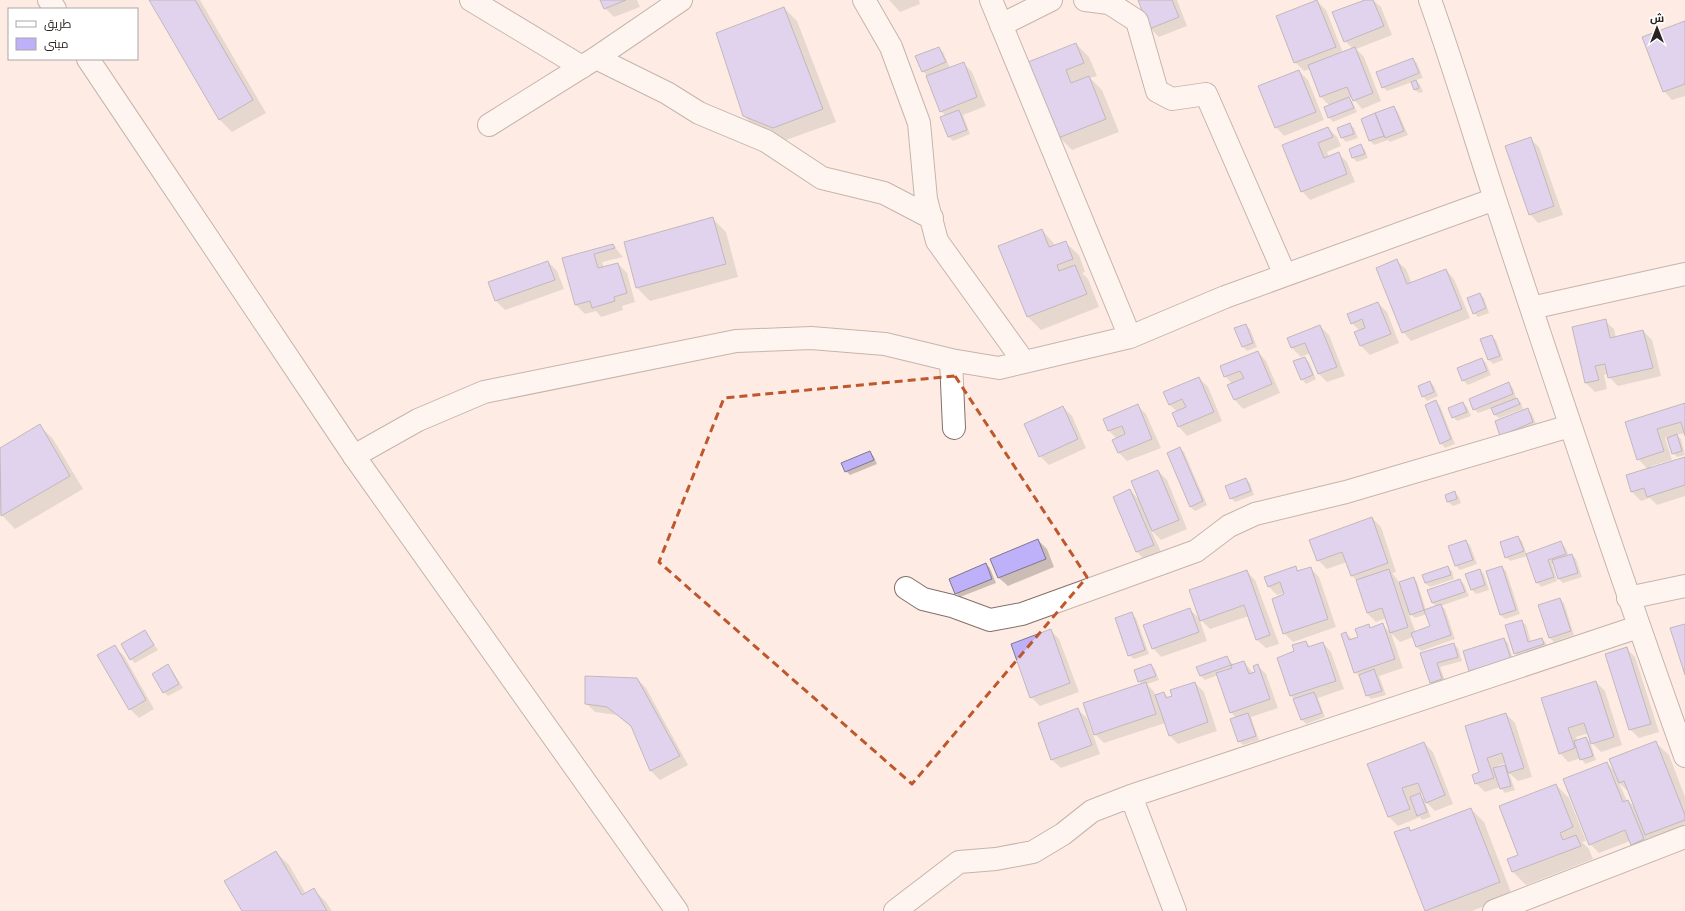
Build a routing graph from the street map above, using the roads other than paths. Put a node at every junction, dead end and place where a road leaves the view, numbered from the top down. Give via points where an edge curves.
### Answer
1 (471, 0) edge
2 (681, 0) edge
3 (864, 0) edge
4 (991, 0) edge
5 (1051, 0) edge
6 (1085, 0) edge
7 (1430, 0) edge
8 (1001, 25) junction
9 (89, 60) edge
10 (589, 62) junction
11 (489, 125) dead end
12 (1495, 199) junction
13 (932, 218) junction
14 (1685, 274) edge
15 (1285, 275) junction
16 (1531, 308) junction
17 (1130, 336) junction
18 (951, 360) junction
19 (1024, 362) junction
20 (1570, 426) junction
21 (954, 428) dead end
22 (354, 456) junction
23 (1685, 586) edge
24 (906, 588) dead end
25 (1628, 598) junction
26 (1638, 627) junction
27 (1685, 756) edge
28 (1131, 796) junction
29 (1685, 838) edge
30 (677, 911) edge
31 (895, 911) edge
32 (1175, 911) edge
33 (1494, 911) edge

1 - 10 street
2 - 10 street
3 - 13 street via 891,47 919,123 926,199
4 - 8 street
5 - 8 street
6 - 15 street via 1110,3 1137,21 1157,91 1172,99 1206,94
7 - 12 street
8 - 17 street
9 - 22 street
10 - 11 street
10 - 13 street via 667,94 699,112 766,141 822,178 884,193
12 - 15 street
12 - 16 street
13 - 19 street via 937,241
14 - 16 street
15 - 17 street via 1225,296
16 - 20 street
17 - 19 street
18 - 19 street via 999,368
18 - 21 street
18 - 22 street via 886,344 811,338 736,341 484,392 418,420
20 - 24 street via 1346,492 1255,514 1229,526 1196,551 1022,614 990,620 952,606 922,599
20 - 25 street
22 - 30 street
23 - 25 street
25 - 26 street
26 - 27 street
26 - 28 street
28 - 31 street via 1092,811 1063,834 1033,852 959,862
28 - 32 street
29 - 33 street

